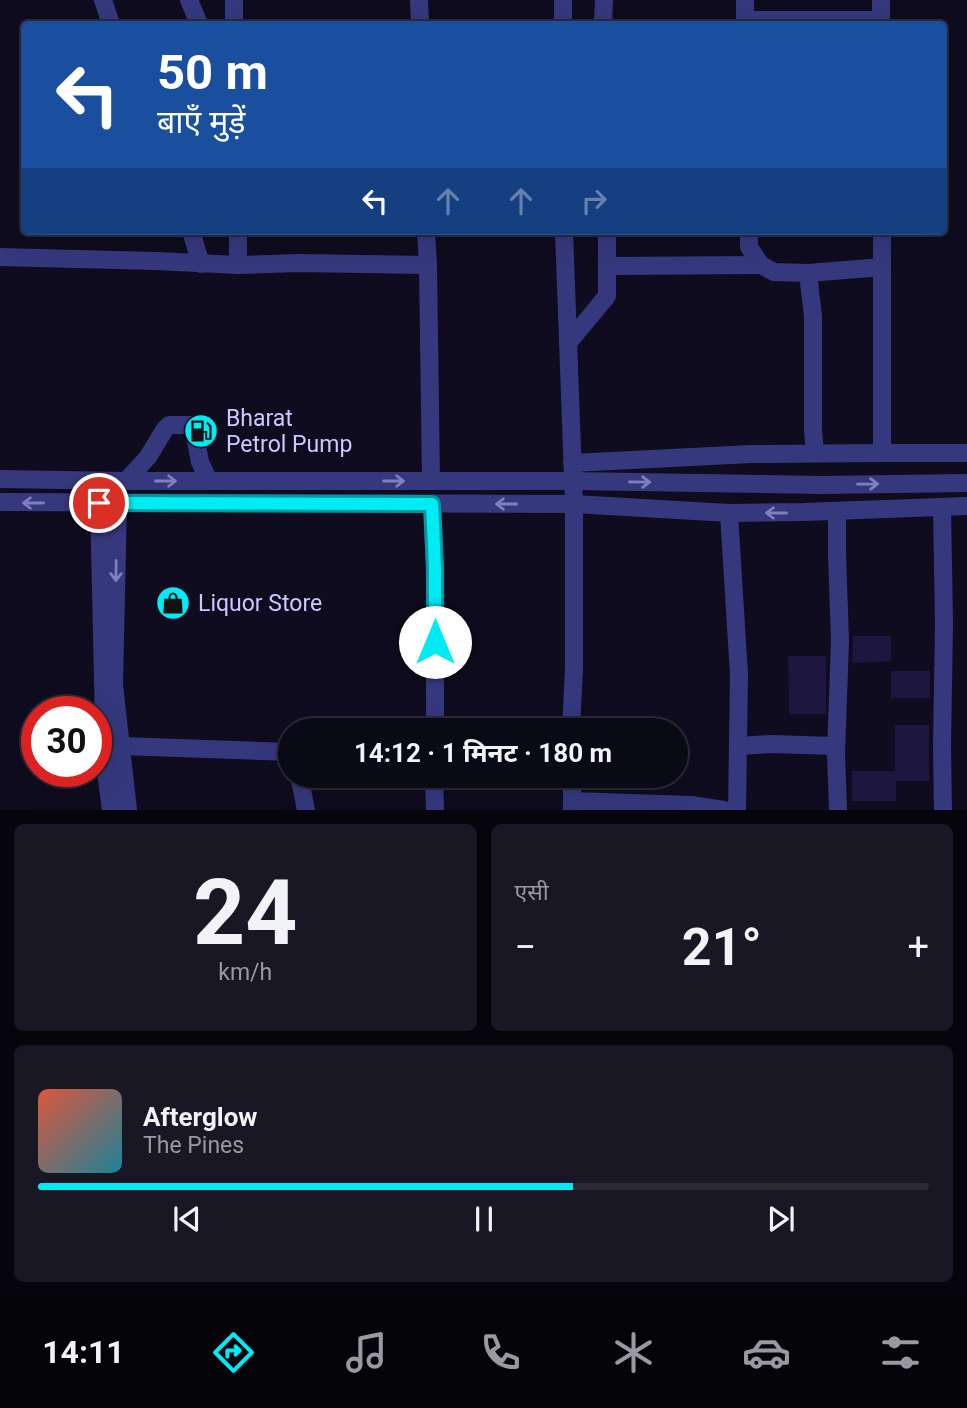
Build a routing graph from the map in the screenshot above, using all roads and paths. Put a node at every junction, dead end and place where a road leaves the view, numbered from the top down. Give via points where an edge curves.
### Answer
1 (103, 0) edge
2 (189, 0) edge
3 (234, 0) edge
4 (419, 0) edge
5 (563, 0) edge
6 (604, 0) edge
7 (745, 0) edge
8 (881, 0) edge
9 (110, 21) edge
10 (198, 21) edge
11 (234, 21) edge
12 (419, 21) edge
13 (563, 21) edge
14 (603, 21) edge
15 (745, 21) edge
16 (881, 21) edge
17 (192, 235) edge
18 (238, 235) edge
19 (426, 235) edge
20 (564, 235) edge
21 (607, 235) edge
22 (749, 235) edge
23 (882, 235) edge
24 (0, 257) edge
25 (201, 264) junction
26 (238, 265) junction
27 (428, 265) junction
28 (761, 265) junction
29 (607, 266) junction
30 (882, 267) junction
31 (808, 273) junction
32 (568, 343) junction
33 (815, 453) junction
34 (882, 453) junction
35 (967, 453) edge
36 (572, 472) junction
37 (0, 479) edge
38 (126, 481) junction
39 (209, 481) junction
40 (431, 481) junction
41 (967, 483) edge
42 (0, 502) edge
43 (99, 503) junction
44 (118, 503) junction
45 (432, 504) junction
46 (574, 504) junction
47 (967, 506) edge
48 (943, 507) junction
49 (837, 511) junction
50 (729, 513) junction
51 (435, 718) edge
52 (572, 718) edge
53 (121, 746) junction
54 (739, 746) junction
55 (836, 746) junction
56 (278, 752) edge
57 (302, 788) edge
58 (434, 788) edge
59 (572, 805) edge
60 (111, 810) edge
61 (128, 810) edge
62 (306, 810) edge
63 (435, 810) edge
64 (724, 810) edge
65 (737, 810) edge
66 (838, 810) edge
67 (943, 810) edge

1 - 9 street
2 - 10 street
3 - 11 street
4 - 12 street
5 - 13 street
6 - 14 street
7 - 15 street
8 - 16 street
17 - 25 street
18 - 26 street
19 - 27 street
20 - 32 street
21 - 29 street
22 - 28 street via 750,247
23 - 30 street
24 - 25 street
25 - 26 street
26 - 27 street
27 - 40 street
28 - 29 street
28 - 31 street via 774,272
29 - 32 street via 607,296
30 - 31 street
30 - 34 street
31 - 33 street
32 - 36 street
33 - 34 street
33 - 36 street via 751,454
34 - 35 street
36 - 40 street
36 -> 41 street via 821,485
36 - 46 street
37 - 38 street
38 -> 39 street
38 - 39 street via 165,429 183,424 194,430
39 -> 40 street
43 -> 42 street
43 - 44 street
43 - 60 street via 105,764
44 - 45 street
44 -> 53 street via 114,685
46 -> 45 street
45 - 51 street
46 - 50 street
46 - 52 street
47 - 48 street
48 - 49 street
48 - 67 street
49 -> 50 street
49 - 55 street via 840,641
50 - 54 street
53 - 56 street
53 - 61 street
54 - 55 street
54 - 65 street
55 - 66 street
57 - 62 street
58 - 63 street
59 - 64 street via 680,805

